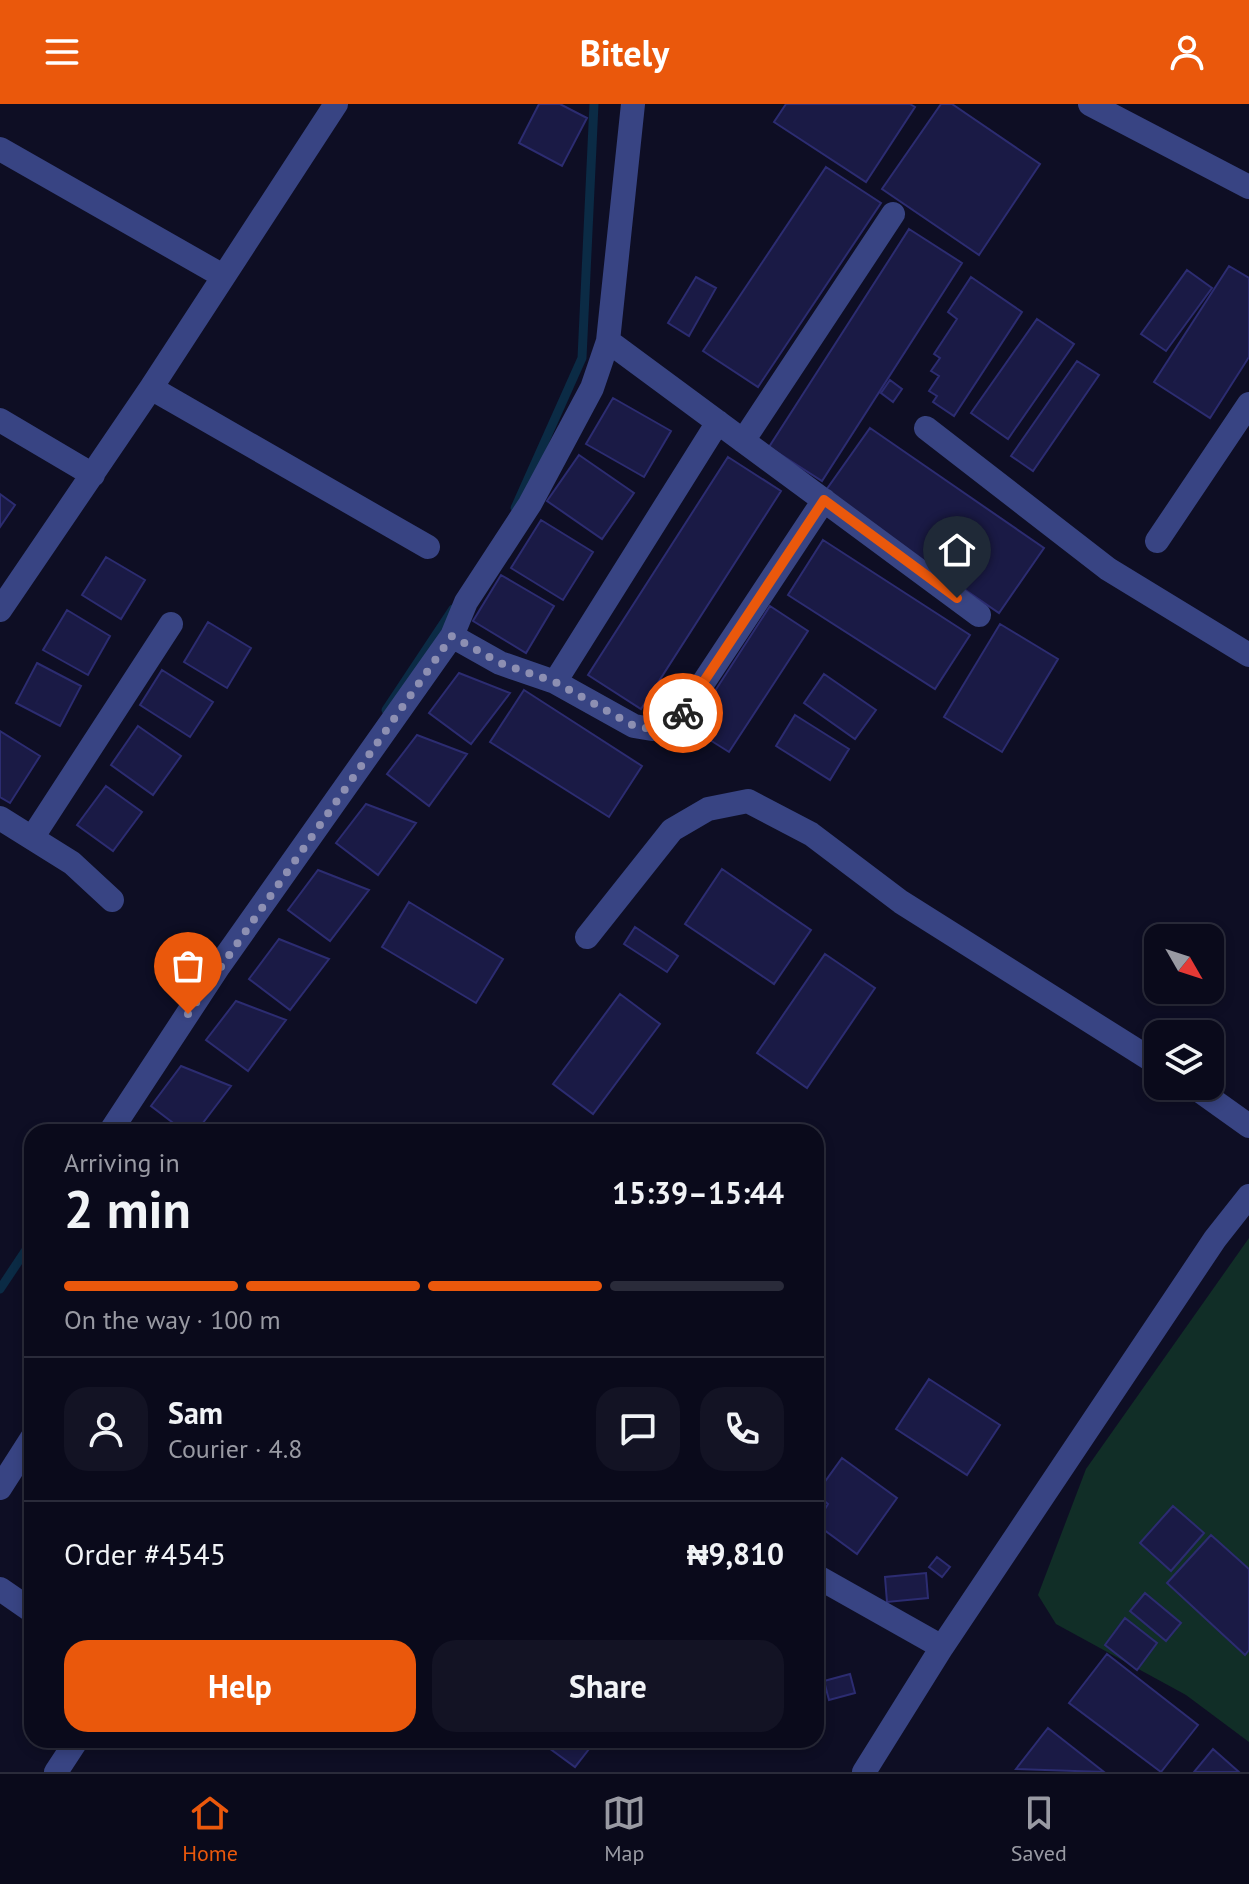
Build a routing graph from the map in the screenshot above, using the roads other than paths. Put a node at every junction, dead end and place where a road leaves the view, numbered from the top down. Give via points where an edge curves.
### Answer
1 (336, 104) edge
2 (633, 104) edge
3 (1090, 104) edge
4 (0, 149) edge
5 (1249, 187) edge
6 (893, 214) dead end
7 (223, 276) junction
8 (608, 341) junction
9 (151, 388) junction
10 (1249, 404) edge
11 (0, 420) edge
12 (718, 422) junction
13 (926, 428) dead end
14 (743, 441) junction
15 (93, 475) junction
16 (824, 500) junction
17 (1157, 541) dead end
18 (428, 547) dead end
19 (0, 610) edge
20 (979, 615) dead end
21 (171, 624) dead end
22 (452, 636) junction
23 (1249, 655) edge
24 (555, 682) junction
25 (0, 818) edge
26 (32, 838) junction
27 (112, 900) dead end
28 (587, 937) dead end
29 (1144, 1055) edge
30 (1213, 1100) edge
31 (115, 1124) edge
32 (1249, 1126) edge
33 (1249, 1196) edge
34 (24, 1450) edge
35 (0, 1488) edge
36 (824, 1581) edge
37 (0, 1589) edge
38 (24, 1606) edge
39 (942, 1647) junction
40 (72, 1748) edge
41 (56, 1772) edge
42 (864, 1772) edge

1 - 7 street
2 - 8 street
3 - 5 street
4 - 7 street
6 - 14 street
7 - 9 street
8 - 12 street
8 - 22 street via 592,388 530,504 466,602
9 - 15 street
9 - 18 street
10 - 17 street
11 - 15 street
12 - 14 street
12 - 24 street
13 - 23 street via 1108,569
14 - 16 street
15 - 19 street
16 - 20 street
16 - 24 street via 674,727 634,726
21 - 26 street
22 - 24 street via 500,663
22 - 31 street via 219,966
25 - 26 street
26 - 27 street via 72,863
28 - 29 street via 672,830 708,809 748,801 811,834 901,902
30 - 32 street
33 - 39 street
34 - 35 street
36 - 39 street
37 - 38 street
39 - 42 street
40 - 41 street

